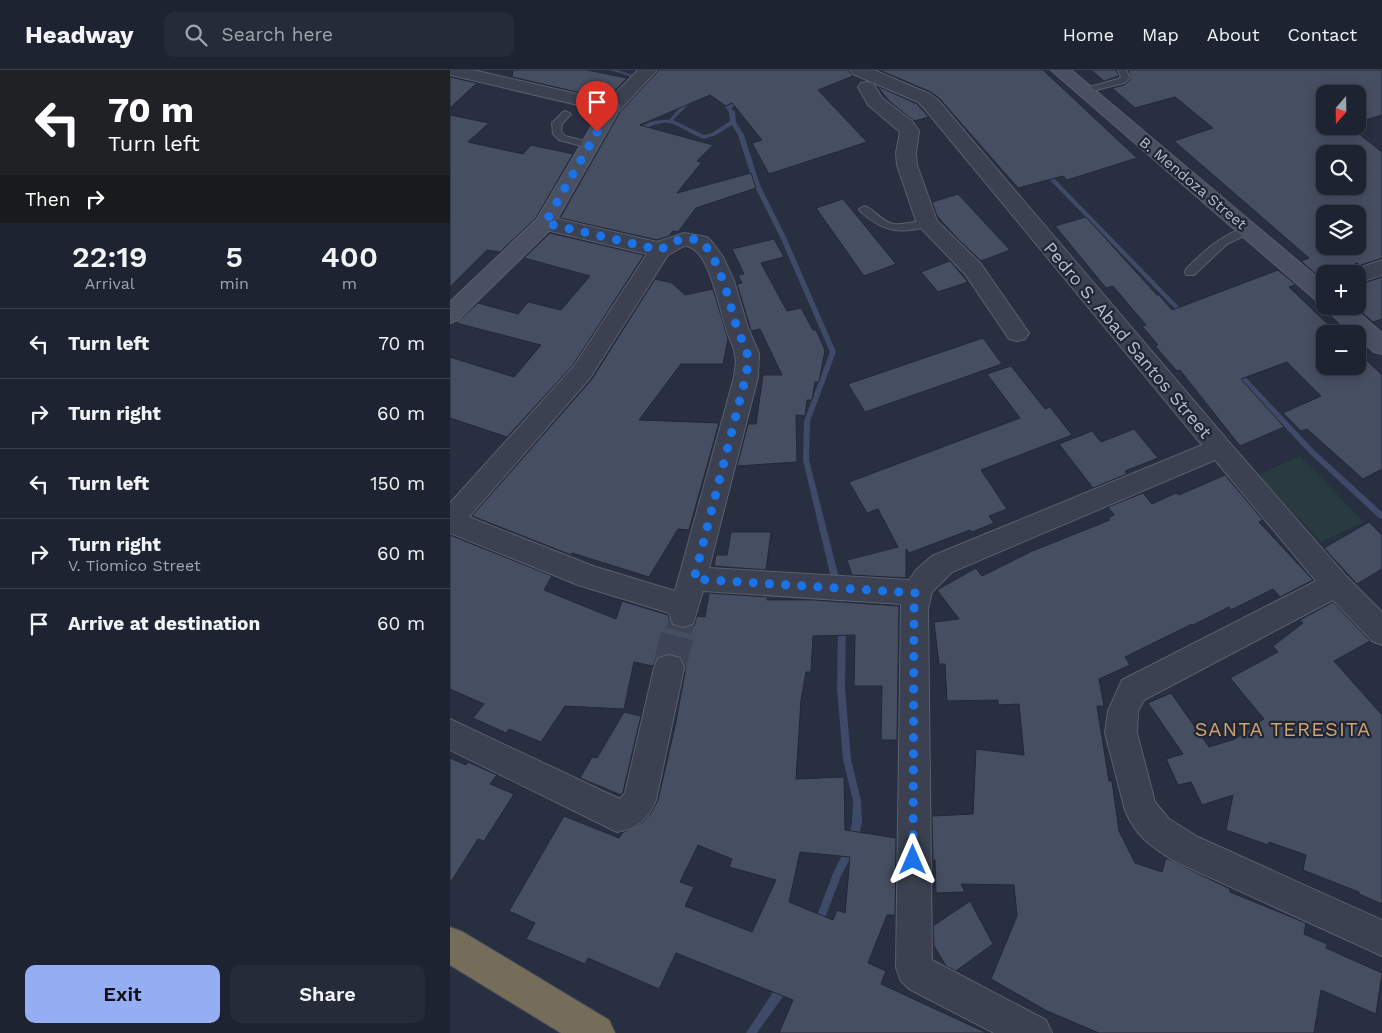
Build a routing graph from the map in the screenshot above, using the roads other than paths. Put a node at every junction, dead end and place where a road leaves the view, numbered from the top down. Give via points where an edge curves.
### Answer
1 (450, 70) edge
2 (1060, 70) edge
3 (1122, 70) edge
4 (641, 74) edge
5 (863, 79) edge
6 (1084, 90) junction
7 (612, 107) junction
8 (566, 114) dead end
9 (947, 123) junction
10 (910, 131) junction
11 (589, 145) junction
12 (864, 209) dead end
13 (545, 223) junction
14 (927, 224) junction
15 (1248, 230) junction
16 (660, 250) junction
17 (1382, 268) edge
18 (1190, 272) dead end
19 (1366, 273) edge
20 (1316, 285) edge
21 (450, 315) edge
22 (1346, 315) edge
23 (1017, 333) dead end
24 (1382, 346) edge
25 (1219, 448) junction
26 (450, 521) edge
27 (694, 579) junction
28 (1336, 584) junction
29 (916, 593) junction
30 (1382, 632) edge
31 (669, 668) tunnel mouth
32 (450, 734) edge
33 (1382, 938) edge
34 (450, 945) edge
35 (596, 1033) edge
36 (1033, 1033) edge

1 - 7 street
2 - 6 main road, B. Mendoza Street
3 - 6 lane via 1126,78 1121,82
4 - 7 street
5 - 9 street, Pedro S. Abad Santos Street via 924,98
5 - 10 street via 874,101
6 - 15 main road, B. Mendoza Street
7 - 11 main road
8 - 11 lane via 557,123 556,132 562,138
9 - 10 street
9 - 25 street, Pedro S. Abad Santos Street
10 - 14 street via 907,165
11 - 13 main road
12 - 14 lane via 880,224 897,230
13 - 16 street
13 - 21 main road
14 - 23 street via 973,268
15 - 18 lane via 1234,234 1213,248
15 - 20 main road, B. Mendoza Street
16 - 26 street via 582,372
16 - 27 street via 684,238 700,242 708,250 717,266 748,354 746,376
17 - 19 street
22 - 24 main road
25 - 28 street, Pedro S. Abad Santos Street
25 - 29 street via 942,564 924,578
26 - 27 street via 588,577 685,610
27 - 29 street
28 - 30 street, Pedro S. Abad Santos Street
28 - 33 street via 1132,690 1123,711 1121,733 1141,810 1157,831 1186,849
29 - 36 street via 914,968 922,976
31 - 32 street via 640,800 627,814 617,816
34 - 35 highway

